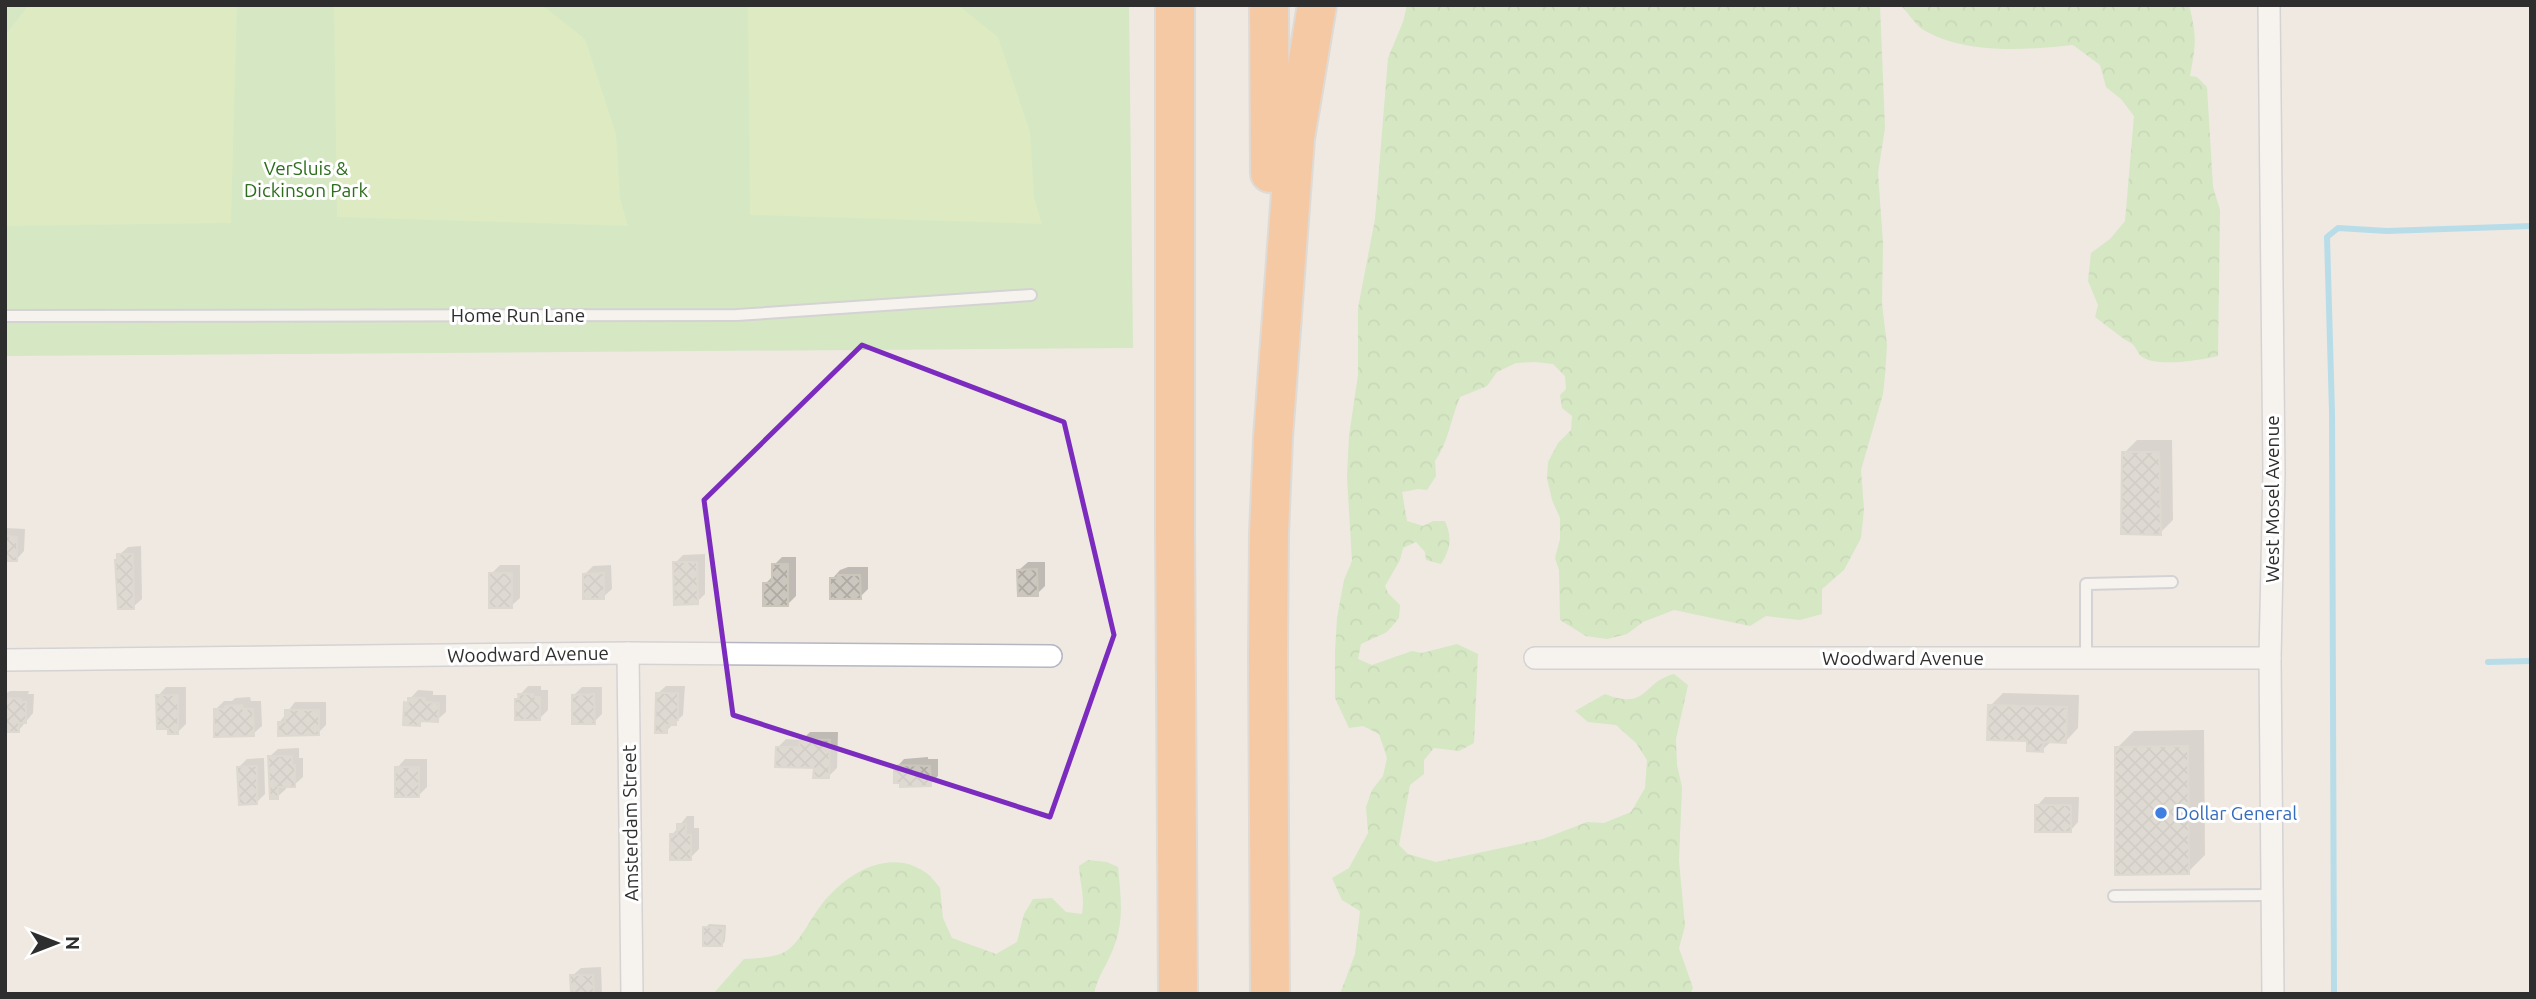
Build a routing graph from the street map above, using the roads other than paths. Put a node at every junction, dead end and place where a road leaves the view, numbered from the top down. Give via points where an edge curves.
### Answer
1 (1175, 5) edge
2 (1269, 5) edge
3 (1317, 5) edge
4 (2269, 5) edge
5 (1031, 295) dead end
6 (5, 316) edge
7 (1273, 438) junction
8 (2172, 582) dead end
9 (628, 653) junction
10 (1051, 656) dead end
11 (1535, 658) dead end
12 (2086, 658) junction
13 (2270, 658) junction
14 (5, 660) edge
15 (2272, 895) junction
16 (2114, 896) dead end
17 (632, 994) edge
18 (1178, 994) edge
19 (1270, 994) edge
20 (2273, 994) edge

1 - 18 highway
2 - 7 highway
3 - 7 highway via 1295,138
4 - 13 street, West Mosel Avenue via 2274,473
5 - 6 lane, Home Run Lane via 737,315
7 - 19 highway via 1268,657
8 - 12 lane via 2086,584
9 - 10 street, Woodward Avenue
9 - 14 street, Woodward Avenue
9 - 17 street, Amsterdam Street
11 - 12 street, Woodward Avenue
12 - 13 street, Woodward Avenue
13 - 15 street, West Mosel Avenue
15 - 16 lane
15 - 20 street, West Mosel Avenue

